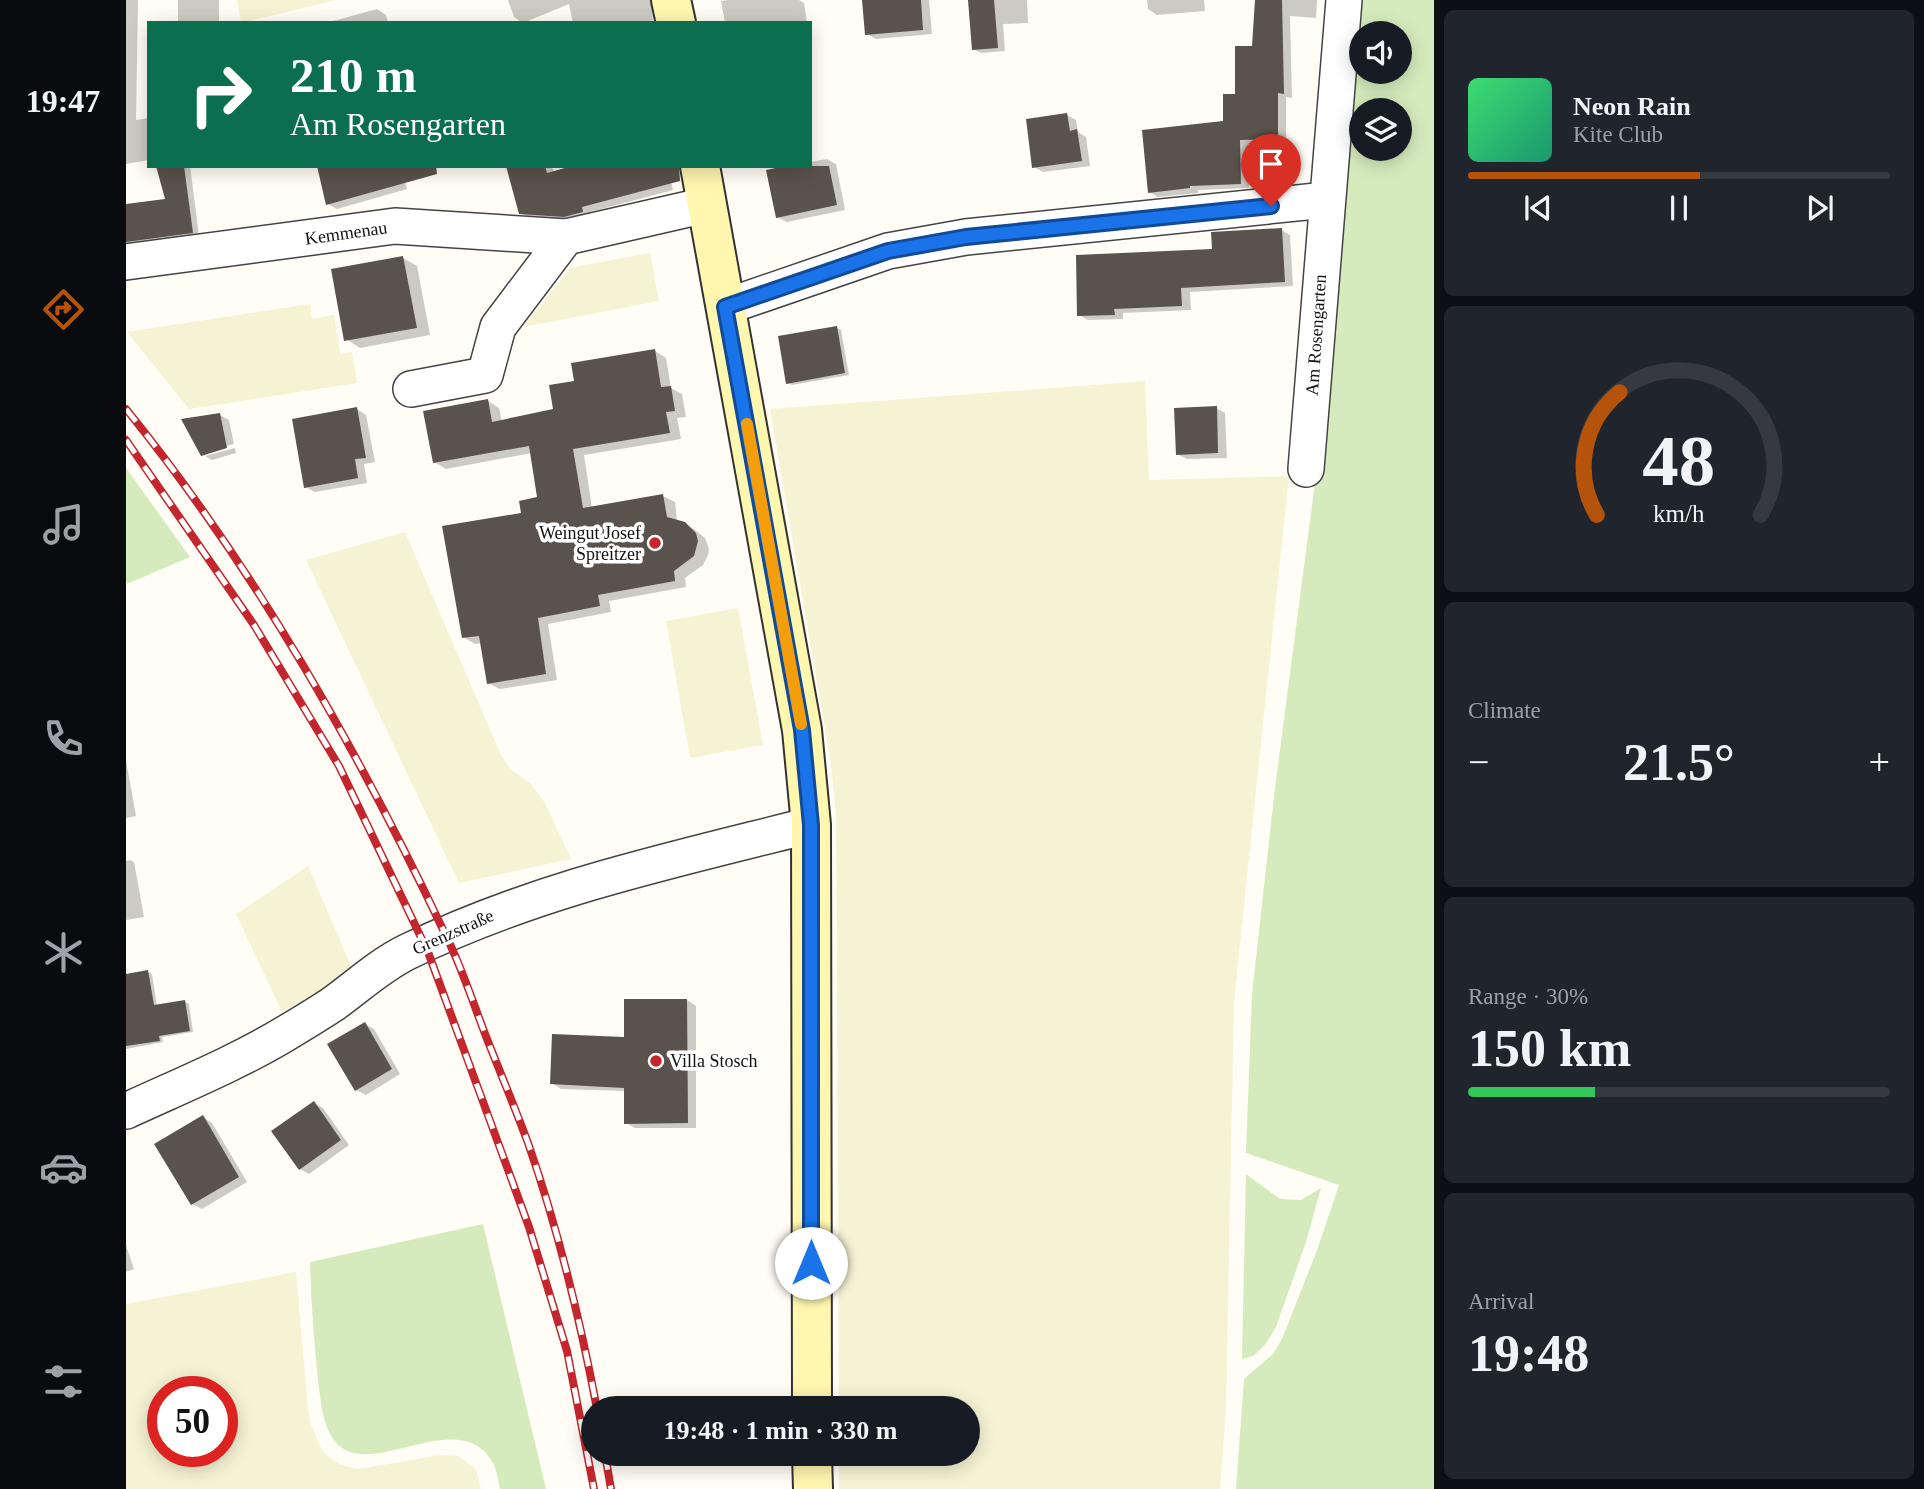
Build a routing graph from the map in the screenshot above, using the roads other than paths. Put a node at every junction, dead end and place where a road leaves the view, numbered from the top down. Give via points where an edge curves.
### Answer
1 (671, 0) edge
2 (1344, 0) edge
3 (676, 21) edge
4 (699, 168) edge
5 (1326, 200) junction
6 (706, 205) junction
7 (566, 237) junction
8 (126, 262) edge
9 (725, 307) junction
10 (411, 389) dead end
11 (1306, 469) dead end
12 (811, 825) junction
13 (126, 1111) edge
14 (812, 1396) edge
15 (812, 1466) edge
16 (813, 1489) edge

1 - 3 main road
2 - 5 street, Am Rosengarten
4 - 6 main road
5 - 9 street via 966,237 888,251
5 - 11 street, Am Rosengarten
6 - 7 street, Kemmenau
6 - 9 main road
7 - 8 street, Kemmenau via 395,226
7 - 10 street via 498,327 485,375
9 - 12 main road via 802,730
12 - 13 street, Grenzstraße via 603,877 459,928 373,972 285,1034
12 - 14 main road
15 - 16 main road

